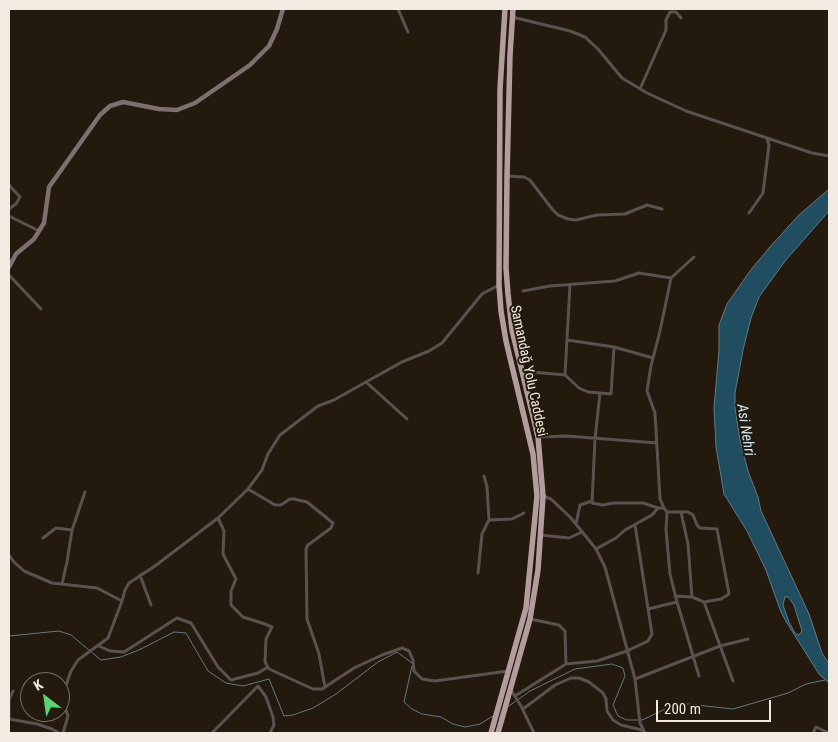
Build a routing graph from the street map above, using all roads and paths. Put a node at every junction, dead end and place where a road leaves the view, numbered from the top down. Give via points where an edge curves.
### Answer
1 (283, 9) edge
2 (398, 9) edge
3 (505, 9) edge
4 (513, 9) edge
5 (512, 17) junction
6 (681, 18) dead end
7 (408, 32) dead end
8 (640, 89) junction
9 (767, 138) junction
10 (829, 156) edge
11 (507, 176) junction
12 (9, 184) edge
13 (9, 208) edge
14 (662, 209) dead end
15 (749, 213) dead end
16 (9, 216) edge
17 (39, 231) junction
18 (694, 257) dead end
19 (9, 267) edge
20 (9, 275) edge
21 (671, 278) junction
22 (499, 285) junction
23 (570, 285) junction
24 (523, 292) dead end
25 (41, 309) dead end
26 (567, 340) junction
27 (614, 347) junction
28 (653, 358) junction
29 (521, 371) junction
30 (565, 375) junction
31 (366, 382) junction
32 (600, 394) junction
33 (407, 419) dead end
34 (538, 436) junction
35 (596, 439) junction
36 (657, 443) junction
37 (484, 476) dead end
38 (248, 489) junction
39 (85, 492) dead end
40 (540, 496) junction
41 (592, 501) junction
42 (658, 508) junction
43 (664, 508) junction
44 (667, 512) junction
45 (681, 512) junction
46 (524, 513) dead end
47 (218, 518) junction
48 (489, 520) junction
49 (576, 524) junction
50 (635, 524) junction
51 (72, 530) junction
52 (582, 532) junction
53 (540, 534) junction
54 (43, 538) dead end
55 (596, 549) junction
56 (9, 554) edge
57 (478, 573) dead end
58 (140, 575) junction
59 (62, 584) junction
60 (676, 596) junction
61 (692, 597) junction
62 (122, 601) junction
63 (677, 602) junction
64 (704, 602) junction
65 (151, 605) dead end
66 (648, 609) junction
67 (530, 619) junction
68 (748, 639) dead end
69 (99, 646) junction
70 (720, 646) junction
71 (627, 651) junction
72 (694, 657) junction
73 (566, 664) junction
74 (268, 667) junction
75 (509, 670) junction
76 (699, 676) dead end
77 (634, 679) junction
78 (733, 681) dead end
79 (325, 687) junction
80 (510, 689) junction
81 (13, 691) dead end
82 (515, 697) junction
83 (523, 708) junction
84 (498, 732) edge
85 (644, 732) edge
86 (59, 733) edge
87 (63, 733) edge
88 (212, 733) edge
89 (270, 733) edge
90 (491, 733) edge
91 (534, 733) edge
92 (813, 733) edge
93 (829, 733) edge

1 - 17 street via 269,46 250,65 196,103 177,110 124,102 110,106 100,114 49,186 44,223
2 - 7 street
3 - 22 highway, Samandağ Yolu Caddesi via 500,89
4 - 5 highway, Samandağ Yolu Caddesi
5 - 8 street via 570,31 585,38 622,78
5 - 11 highway, Samandağ Yolu Caddesi
6 - 8 street via 676,12 670,12 666,30
8 - 9 street via 686,111
9 - 10 street via 812,154
9 - 15 street via 763,193
11 - 14 street via 530,180 552,210 568,220 625,214 647,206
11 - 29 highway, Samandağ Yolu Caddesi via 506,268 512,330
12 - 13 street via 20,197
16 - 17 street
17 - 19 street via 16,254
18 - 21 street
20 - 25 street
21 - 23 street via 639,273 614,282
21 - 28 street
22 - 31 street via 482,294 442,343
22 - 40 highway, Samandağ Yolu Caddesi via 506,341 534,454
23 - 24 street
23 - 26 street
26 - 27 street
26 - 30 street
27 - 28 street
27 - 32 street via 611,394
28 - 36 street via 647,391 655,413
29 - 30 street
29 - 34 highway, Samandağ Yolu Caddesi
30 - 32 street via 579,388
31 - 33 street
31 - 38 street via 318,406 280,436
32 - 35 street
34 - 35 street
34 - 40 highway, Samandağ Yolu Caddesi
35 - 36 street
35 - 41 street
36 - 43 street via 660,499
37 - 48 street
38 - 47 street
38 - 79 street via 276,505 290,499 307,502 332,523 331,528 306,549 307,619 319,654
39 - 51 street
40 - 49 street via 551,499
40 - 53 highway, Samandağ Yolu Caddesi
40 - 75 highway, Samandağ Yolu Caddesi via 526,608
41 - 42 street via 603,505 643,503
41 - 49 street via 580,505
42 - 43 street
42 - 50 street
43 - 44 street
44 - 45 street
44 - 60 street via 670,574
45 - 61 street via 688,544
45 - 64 street via 693,515 700,528 717,529 729,594
46 - 48 street via 512,519
47 - 58 street
47 - 74 street via 224,531 223,554 236,579 231,591 231,605 243,617 272,628 266,639 264,662
48 - 57 street via 482,534
49 - 52 street
50 - 55 street
50 - 66 street
51 - 54 street via 56,528
51 - 59 street
52 - 53 street via 569,538
52 - 55 street
53 - 67 highway, Samandağ Yolu Caddesi
55 - 71 street via 605,568
56 - 59 street via 24,571
58 - 62 street via 129,583
58 - 65 street
59 - 62 street via 97,588
60 - 61 street
60 - 63 street
61 - 64 street
62 - 69 street via 108,638
63 - 66 street
63 - 72 street
64 - 70 street
66 - 71 street via 652,634 648,641
67 - 73 street via 558,625 565,631
67 - 80 highway, Samandağ Yolu Caddesi
68 - 70 street
69 - 74 street via 124,652 177,618 191,623 218,667 231,680
69 - 87 street via 78,660 71,671 65,688 64,704 68,716
70 - 72 street
70 - 78 street
71 - 73 street via 597,660
71 - 77 street
72 - 76 street
72 - 77 street
73 - 82 street
74 - 79 street via 313,689
75 - 79 street via 422,680 414,671 409,651 402,648 354,668
75 - 90 highway, Samandağ Yolu Caddesi
77 - 85 street
80 - 82 street
80 - 84 highway, Samandağ Yolu Caddesi
81 - 86 street via 9,700 9,719
82 - 83 street
83 - 85 street via 555,685 579,678 603,694 613,720
83 - 91 street
88 - 89 street via 258,686 273,717
92 - 93 street via 816,727

